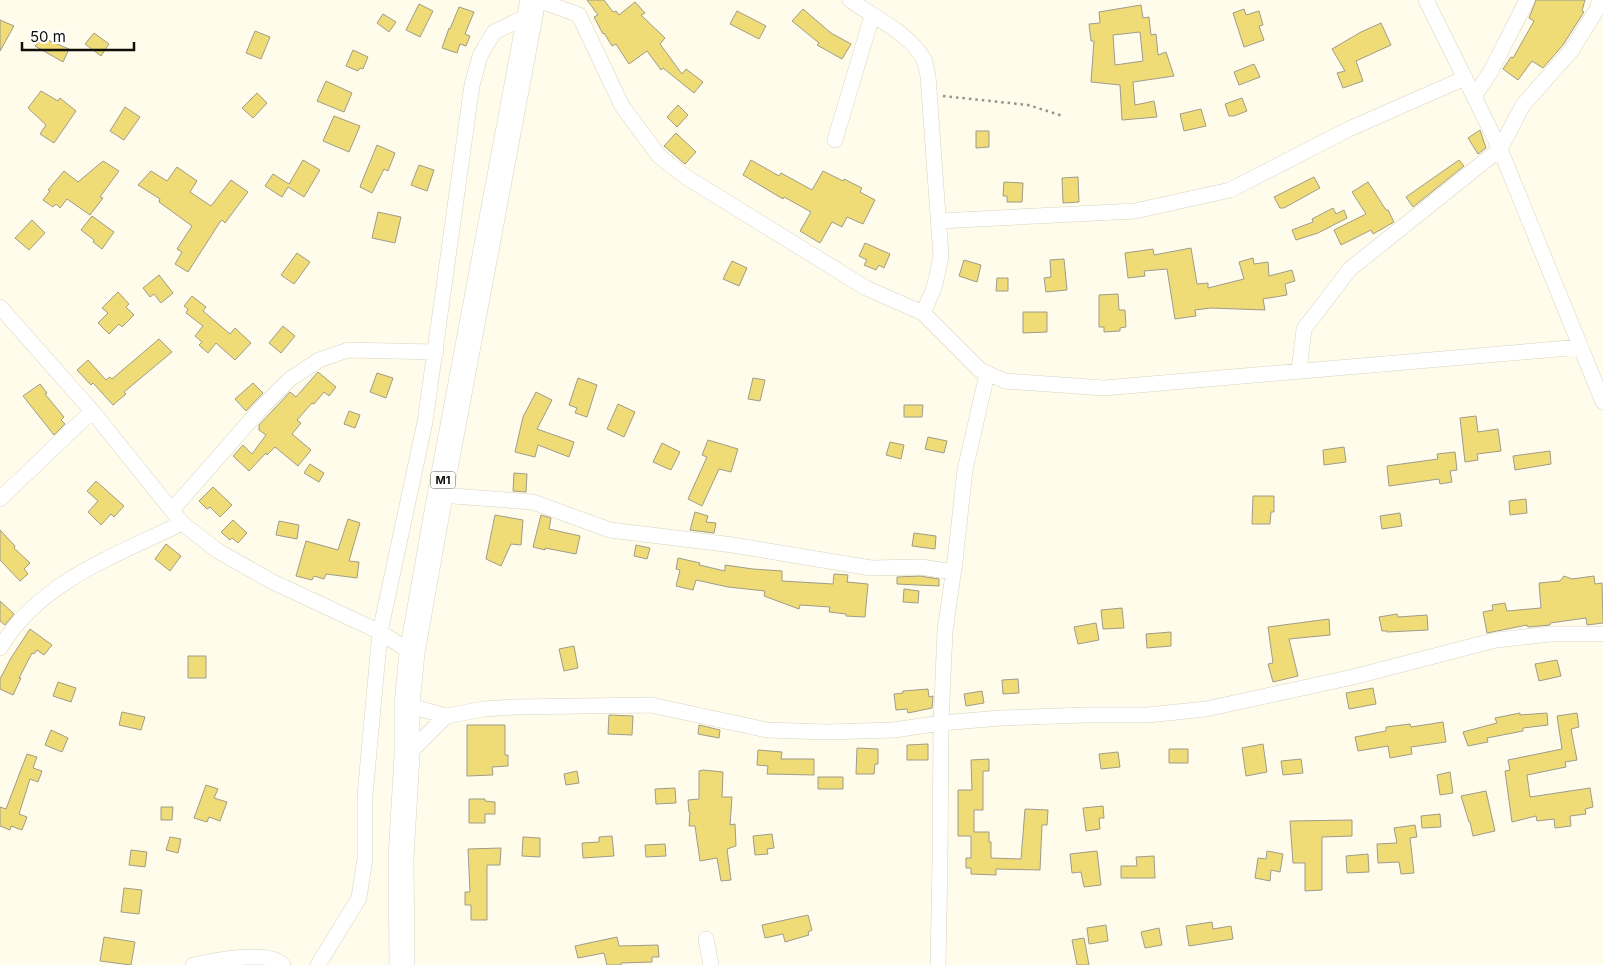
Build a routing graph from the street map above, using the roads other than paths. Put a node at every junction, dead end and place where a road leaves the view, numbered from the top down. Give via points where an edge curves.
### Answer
1 (571, 0) edge
2 (850, 0) edge
3 (1426, 0) edge
4 (1527, 0) edge
5 (1600, 0) edge
6 (534, 5) edge
7 (579, 15) junction
8 (872, 16) junction
9 (1465, 78) junction
10 (1474, 96) junction
11 (834, 140) dead end
12 (1500, 148) junction
13 (939, 221) junction
14 (0, 307) edge
15 (923, 313) junction
16 (1581, 346) junction
17 (436, 352) junction
18 (1299, 371) junction
19 (987, 374) junction
20 (1602, 398) edge
21 (92, 411) junction
22 (440, 495) junction
23 (0, 499) edge
24 (172, 510) junction
25 (182, 523) junction
26 (953, 572) junction
27 (380, 632) junction
28 (1603, 634) edge
29 (0, 648) edge
30 (412, 653) junction
31 (407, 705) junction
32 (446, 716) junction
33 (941, 723) junction
34 (406, 755) junction
35 (706, 939) dead end
36 (193, 965) edge
37 (283, 965) edge
38 (318, 965) edge
39 (402, 965) edge
40 (711, 965) edge
41 (938, 965) edge

1 - 7 street
2 - 8 street
3 - 9 street
4 - 10 street via 1491,71
5 - 12 street via 1571,51 1523,106
6 - 7 street
6 - 17 street via 494,32 480,56 472,85
6 - 22 highway, M1
7 - 15 street via 622,106 659,156 702,187 866,288
8 - 11 street
8 - 13 street via 900,33 924,60
9 - 10 street
9 - 13 street via 1349,129 1230,190 1135,211
10 - 12 street
12 - 16 street
12 - 18 street via 1350,269 1304,330
13 - 15 street via 941,257
14 - 21 street
15 - 19 street
16 - 18 street
16 - 20 street
17 - 24 street via 348,350 319,360 290,378 264,404
17 - 27 street via 425,422
18 - 19 street via 1104,388 1005,381
19 - 26 street via 965,470
21 - 23 street
21 - 24 street
22 - 26 street via 533,502 610,530 733,545 871,568 920,567
22 - 30 highway, M1
24 - 25 street
25 - 27 street via 218,550 271,581
25 - 29 street via 83,570 54,589 23,616
26 - 33 street via 945,631
27 - 30 street
27 - 38 street via 365,795 365,858 359,898
28 - 33 street via 1551,634 1496,640 1353,677 1206,709 1148,715
30 - 31 highway, M1
31 - 32 street
31 - 34 highway, M1
32 - 33 street via 515,707 651,705 767,730 885,730
32 - 34 street
33 - 41 street
34 - 39 highway, M1 via 401,858
35 - 40 street
36 - 37 street via 263,957

